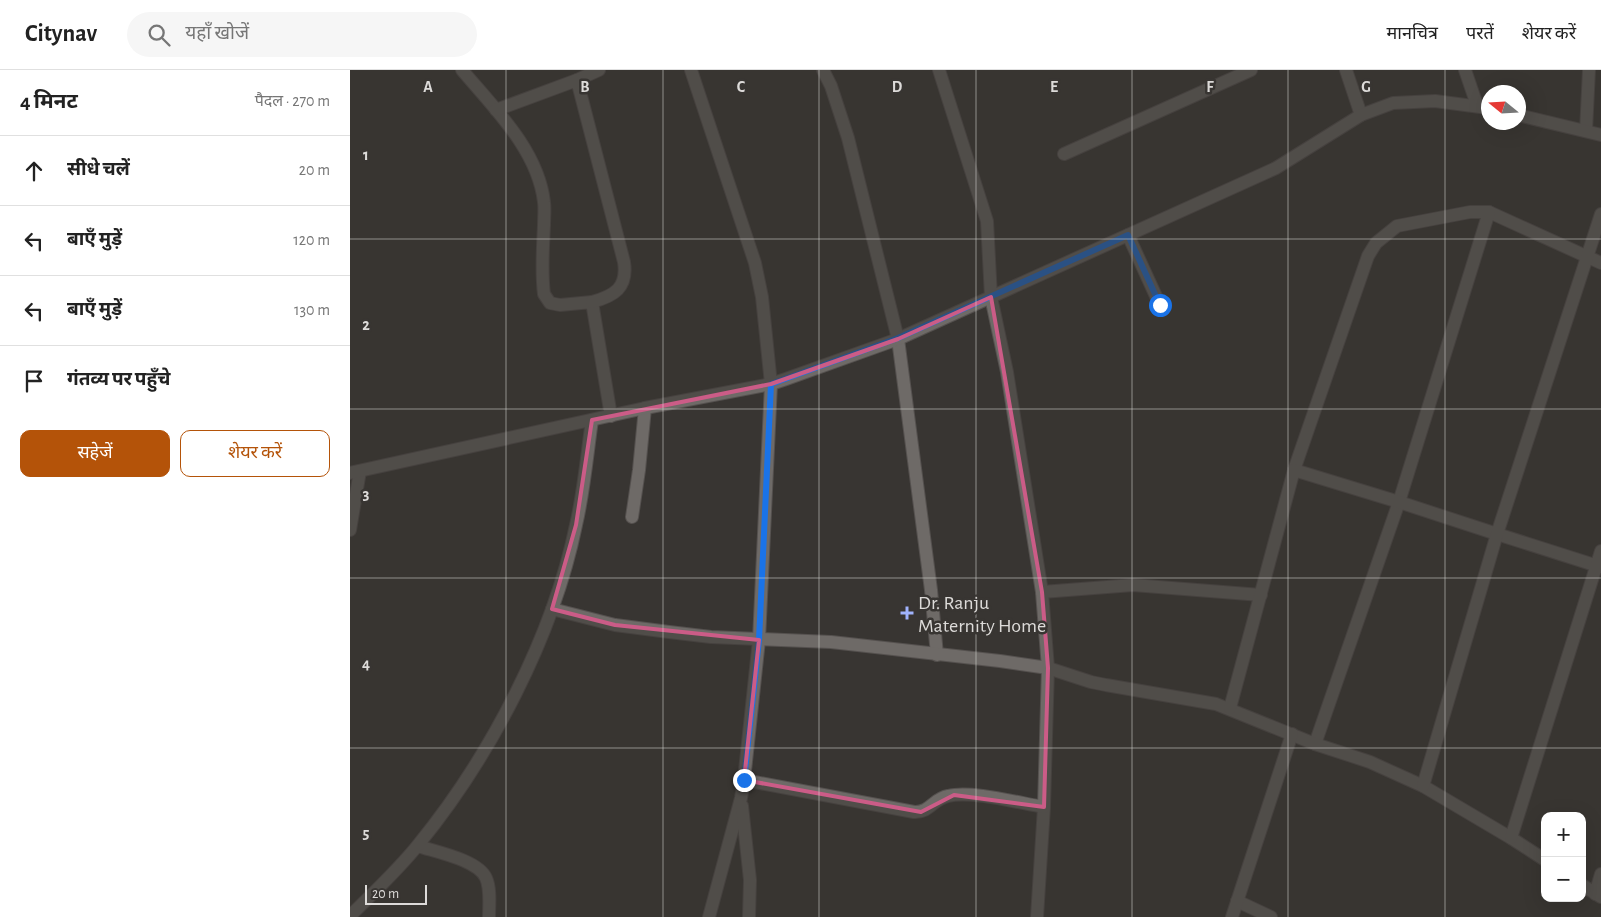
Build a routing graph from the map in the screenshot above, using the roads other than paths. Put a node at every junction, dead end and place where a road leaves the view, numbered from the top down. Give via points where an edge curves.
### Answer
1 (462, 70) edge
2 (599, 70) edge
3 (690, 70) edge
4 (823, 70) edge
5 (939, 70) edge
6 (1251, 70) edge
7 (1346, 70) edge
8 (1465, 70) edge
9 (1589, 70) edge
10 (577, 80) junction
11 (1481, 102) edge
12 (1481, 106) edge
13 (496, 110) junction
14 (1361, 115) junction
15 (1526, 117) edge
16 (1586, 131) junction
17 (1601, 135) edge
18 (1064, 154) dead end
19 (1489, 212) junction
20 (1601, 214) edge
21 (1128, 235) junction
22 (1588, 256) junction
23 (1601, 263) edge
24 (991, 297) junction
25 (592, 302) junction
26 (1160, 305) dead end
27 (898, 338) junction
28 (771, 384) junction
29 (644, 408) junction
30 (611, 416) junction
31 (592, 420) junction
32 (1294, 470) junction
33 (355, 472) edge
34 (1399, 502) junction
35 (632, 517) dead end
36 (350, 530) edge
37 (1497, 534) junction
38 (1601, 551) edge
39 (1599, 566) edge
40 (1042, 592) junction
41 (1261, 596) junction
42 (552, 609) junction
43 (759, 640) junction
44 (937, 654) junction
45 (1048, 668) junction
46 (1230, 708) junction
47 (1292, 734) junction
48 (1315, 744) junction
49 (744, 780) junction
50 (1423, 786) junction
51 (741, 798) junction
52 (1044, 807) junction
53 (1511, 838) junction
54 (418, 846) junction
55 (1541, 857) edge
56 (1601, 874) edge
57 (1586, 888) edge
58 (1598, 895) edge
59 (1237, 901) junction
60 (350, 916) edge
61 (489, 917) edge
62 (709, 917) edge
63 (749, 917) edge
64 (1037, 917) edge
65 (1232, 917) edge
66 (1271, 917) edge

1 - 13 street
2 - 10 street
3 - 28 street via 754,263 762,297
4 - 27 street via 848,138
5 - 24 street via 987,221
6 - 18 street
7 - 14 street
8 - 11 street
9 - 16 street
10 - 13 street
10 - 25 street via 626,273 618,290 609,297
12 - 14 street via 1435,101 1394,103
13 - 25 street via 531,161 540,183 544,203 544,294 550,303 560,305
14 - 21 street via 1276,168
15 - 16 street
16 - 17 street
19 - 22 street
19 - 32 street via 1470,212 1398,226 1376,243 1368,256
19 - 34 street
20 - 22 street
21 - 24 street
21 - 26 street
22 - 23 street
22 - 37 street
24 - 27 street
24 - 40 street
25 - 30 street
27 - 28 street
27 - 44 street
28 - 29 street
28 - 43 street
29 - 30 street
29 - 35 street
30 - 31 street
31 - 33 street
31 - 42 street via 576,525
32 - 34 street
32 - 41 street
33 - 36 street
34 - 37 street
34 - 48 street
37 - 39 street
37 - 50 street
38 - 39 street
39 - 53 street
40 - 41 street via 1133,585
40 - 45 street
41 - 46 street
42 - 43 street via 615,625
42 - 54 street via 507,709 464,783
43 - 44 street via 832,642
43 - 49 street
44 - 45 street
45 - 46 street via 1091,682 1202,700
45 - 52 street
46 - 47 street
47 - 48 street
47 - 59 street
48 - 50 street via 1370,762
49 - 51 street
49 - 52 street via 914,812 928,809 940,799 968,794
50 - 53 street
51 - 62 street
51 - 63 street via 750,880
52 - 64 street
53 - 55 street
54 - 60 street
54 - 61 street via 472,864 483,872 487,880
56 - 58 street
57 - 58 street
59 - 65 street
59 - 66 street

